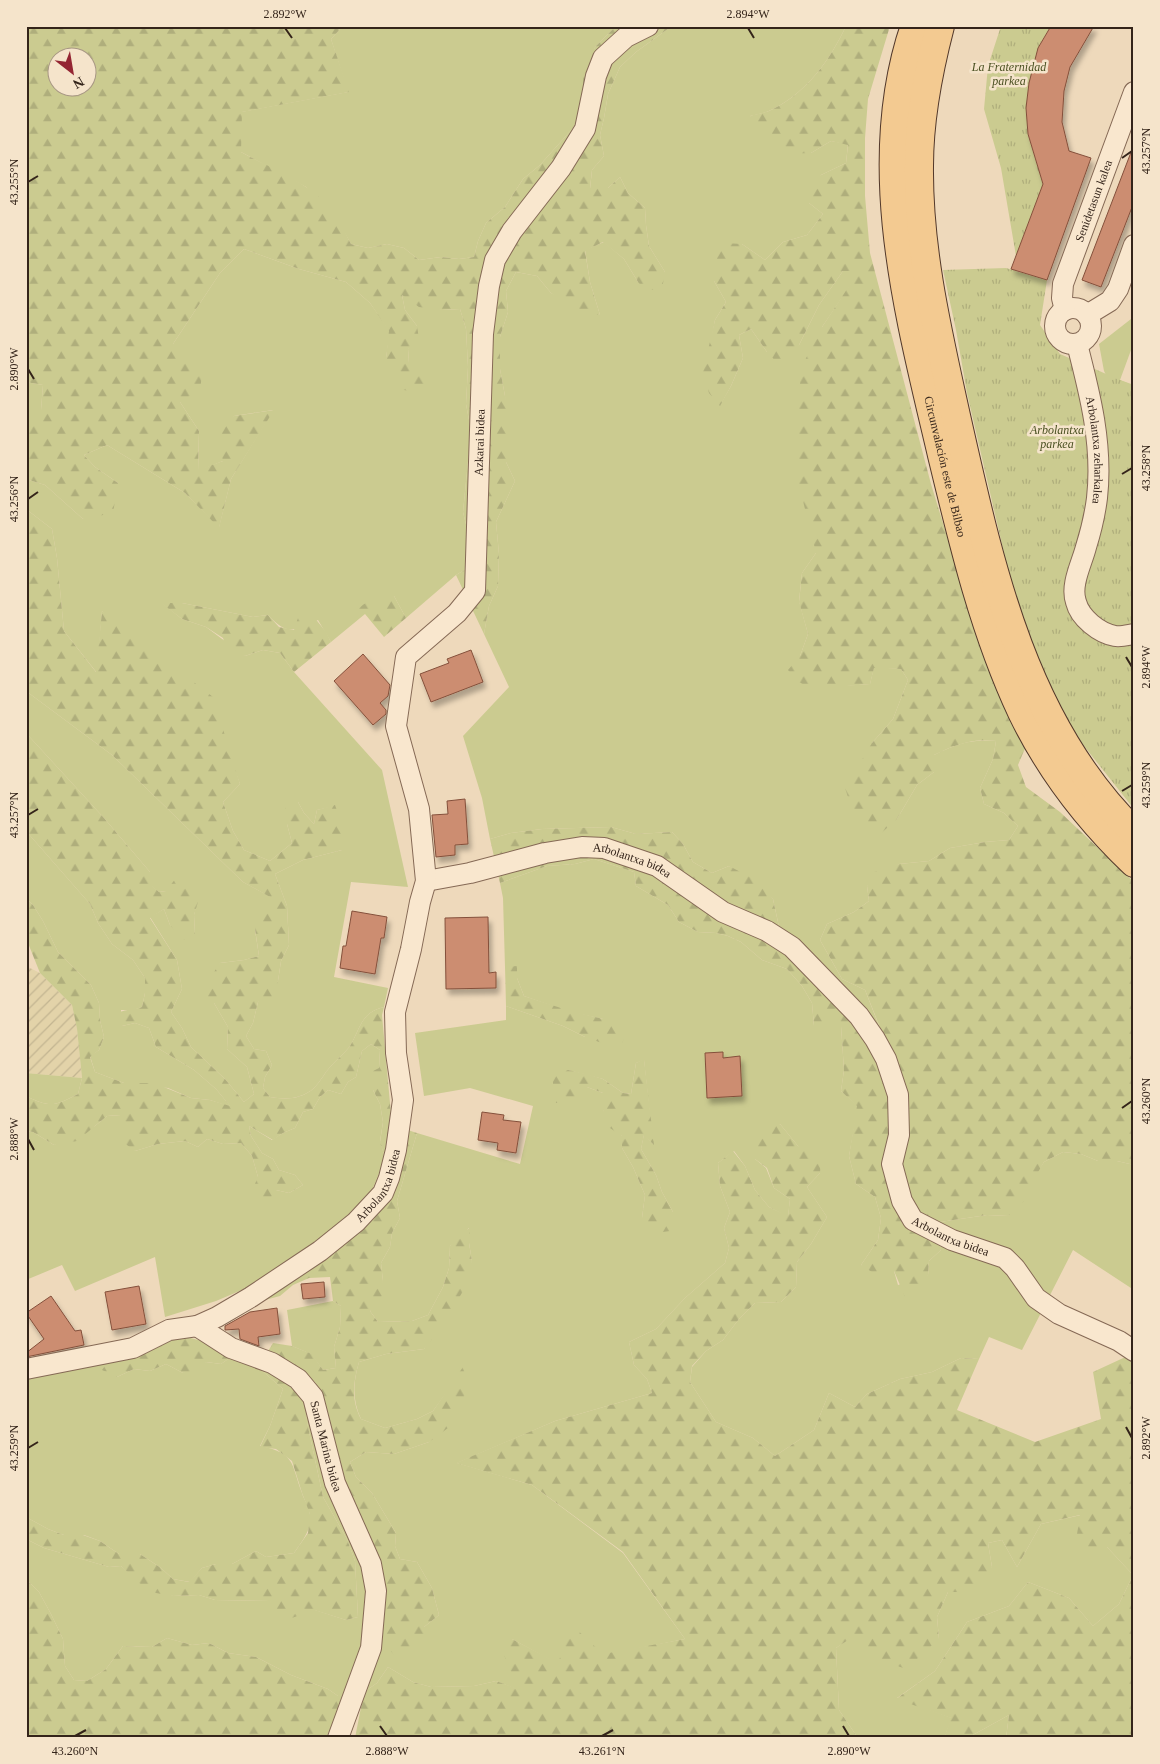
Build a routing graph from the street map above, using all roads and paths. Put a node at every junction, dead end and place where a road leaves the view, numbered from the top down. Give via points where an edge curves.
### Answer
1 (648, 26) edge
2 (915, 26) edge
3 (940, 26) edge
4 (1134, 92) edge
5 (909, 111) junction
6 (1134, 245) edge
7 (918, 284) junction
8 (1065, 310) junction
9 (1087, 315) junction
10 (1077, 344) junction
11 (1134, 634) edge
12 (1134, 832) edge
13 (1134, 863) edge
14 (426, 881) junction
15 (197, 1326) junction
16 (1134, 1351) edge
17 (26, 1369) edge
18 (338, 1738) edge

1 - 14 street, Azkarai bidea via 626,37 603,58 585,129 495,260 483,334 475,592 406,657 396,726 419,809
2 - 5 main road, Circunvalación este de Bilbao via 902,74
3 - 5 main road, Circunvalación este de Bilbao via 929,69
4 - 8 street, Senidetasun kalea via 1063,284
5 - 7 main road, Circunvalación este de Bilbao via 919,166 922,222
6 - 9 street via 1110,301
7 - 12 main road, Circunvalación este de Bilbao via 938,336 973,490 1001,593 1034,687 1058,734 1082,770
7 - 13 main road, Circunvalación este de Bilbao via 930,403 964,542 1010,684 1036,737 1066,786 1105,835
8 - 9 street via 1077,309
8 - 10 street via 1056,320 1056,332 1064,342
9 - 10 street via 1090,332
10 - 11 street, Arbolantxa zeharkalea via 1091,399 1098,473 1097,499 1076,578 1075,600 1080,613 1105,633 1116,636
14 - 15 street, Arbolantxa bidea via 395,1012 402,1100 396,1150 383,1194 356,1222 320,1251 251,1297
14 - 16 street, Arbolantxa bidea via 545,853 582,847 604,848 657,866 723,912 792,947 859,1016 886,1059 898,1095 899,1135 892,1164 902,1201 913,1220 952,1240 1005,1258 1036,1298 1059,1314
15 - 17 street via 169,1330 134,1348
15 - 18 street, Santa Marina bidea via 231,1348 272,1363 298,1379 313,1397 335,1483 371,1564 376,1591 371,1648

